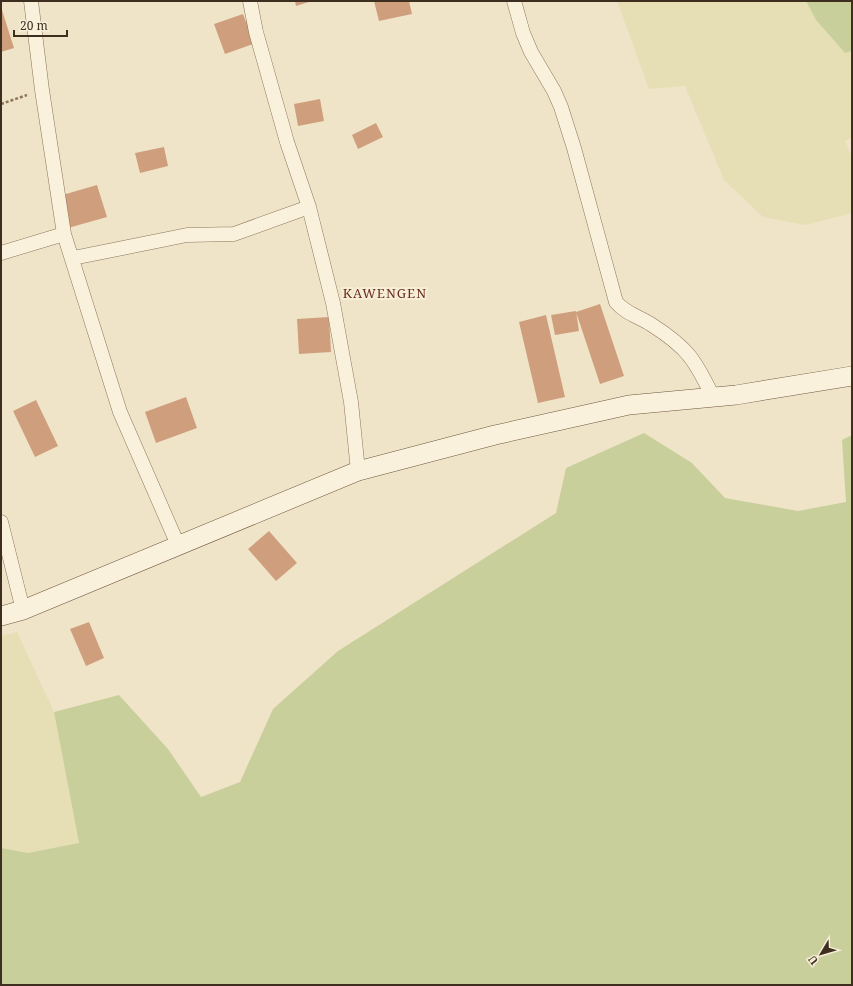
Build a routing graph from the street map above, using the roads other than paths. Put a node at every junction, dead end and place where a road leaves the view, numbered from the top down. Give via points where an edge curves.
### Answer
1 (32, 1) edge
2 (250, 1) edge
3 (514, 1) edge
4 (309, 207) junction
5 (64, 234) junction
6 (1, 253) edge
7 (73, 258) junction
8 (852, 376) edge
9 (713, 397) junction
10 (358, 471) junction
11 (1, 522) edge
12 (178, 545) junction
13 (23, 610) junction
14 (1, 616) edge

1 - 5 street via 42,90
2 - 4 street via 282,127
3 - 9 street via 528,46 561,107 616,302 626,312 652,325 680,344 690,355
4 - 7 street via 234,234 187,235
4 - 10 street via 333,303 351,402
5 - 6 street
5 - 7 street
7 - 12 street via 120,412
8 - 9 main road
9 - 10 main road via 629,405 495,435
10 - 12 main road
11 - 13 street
12 - 13 main road
13 - 14 main road

